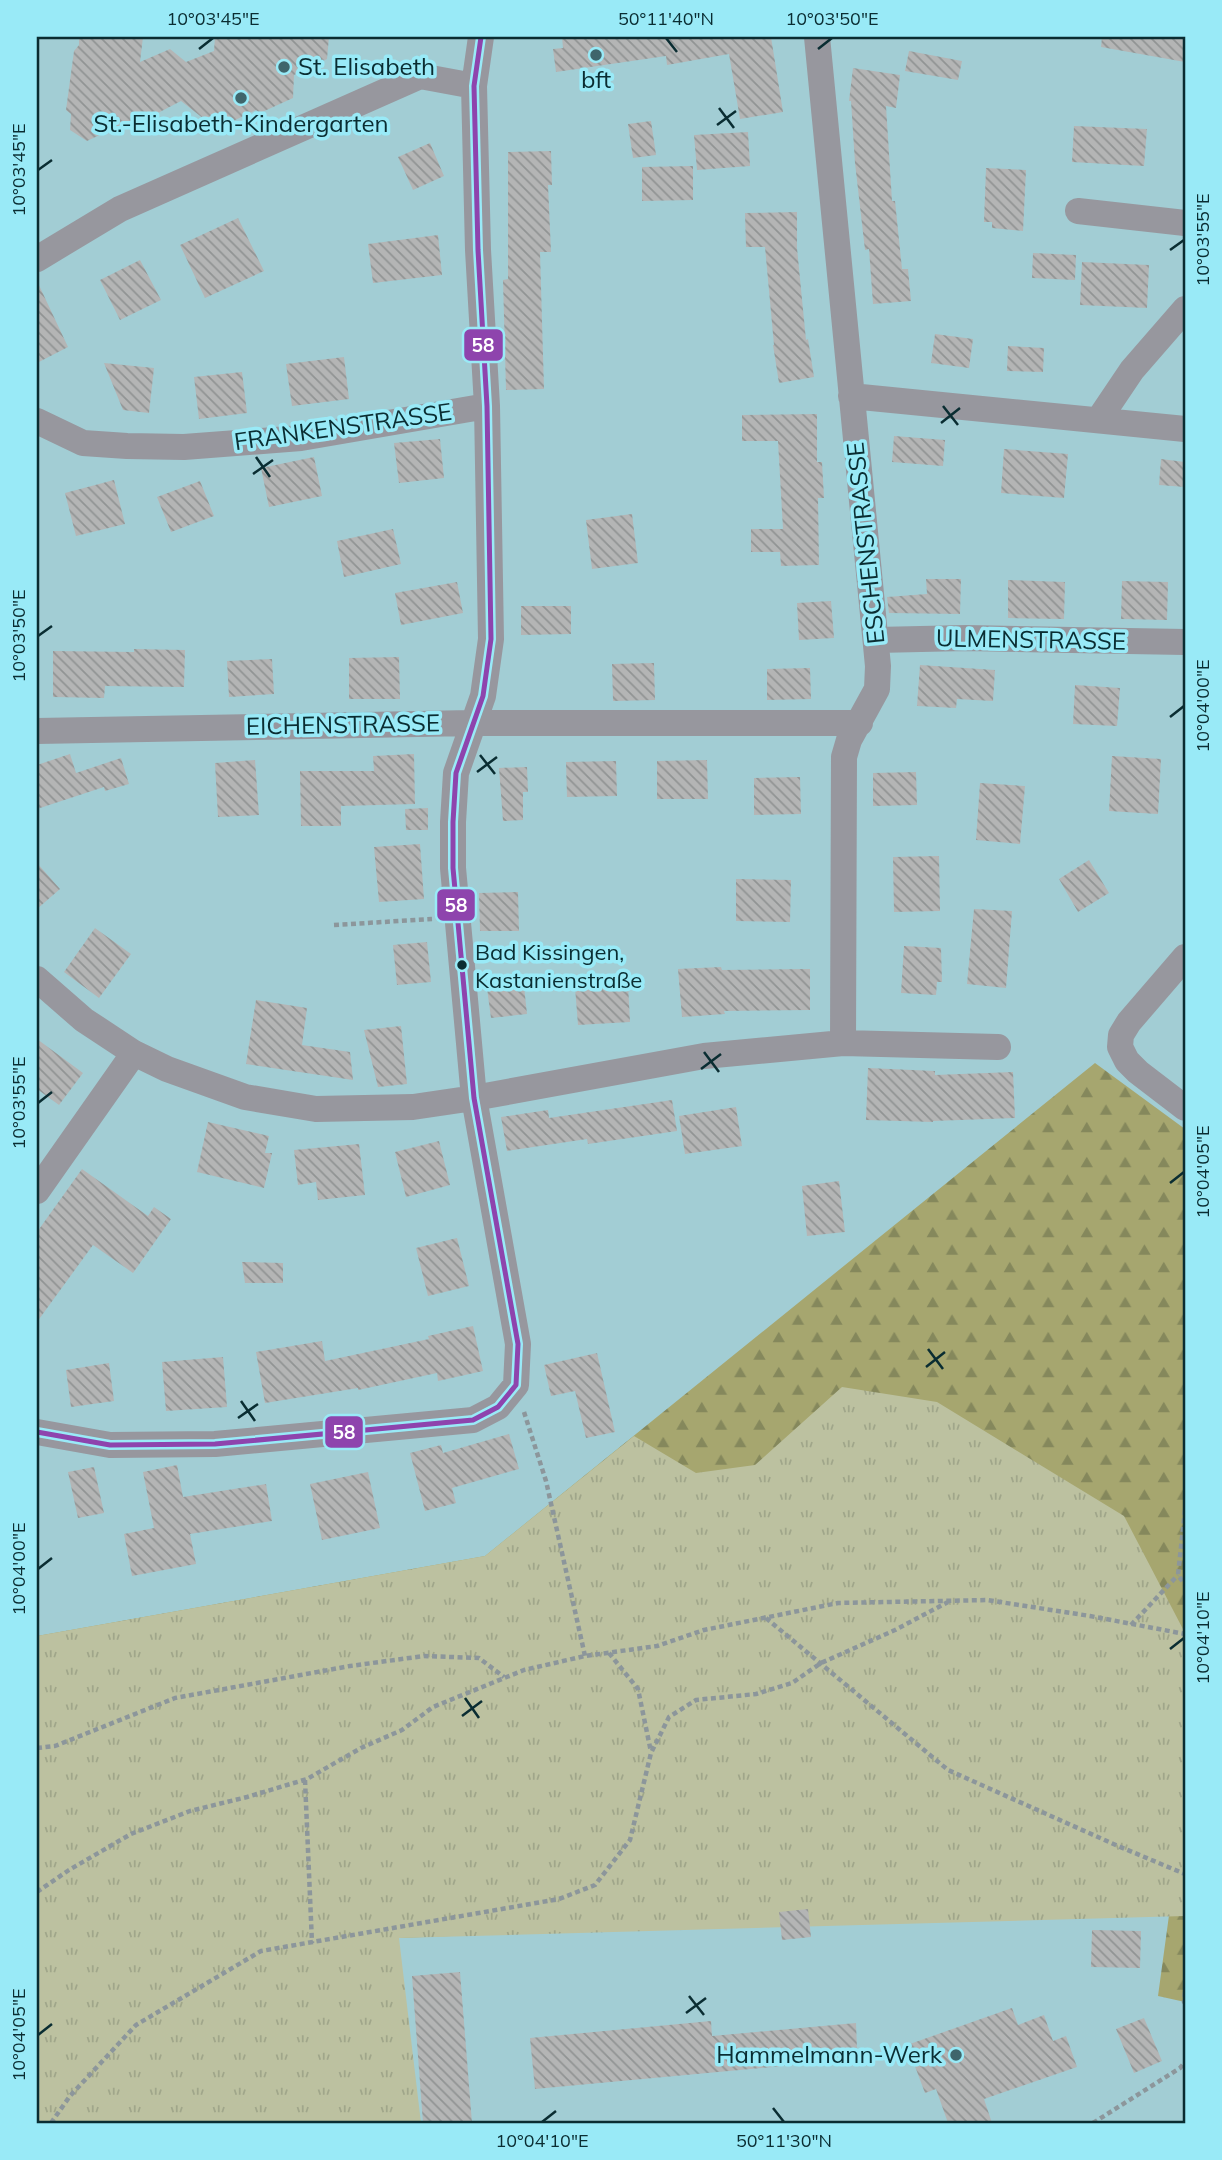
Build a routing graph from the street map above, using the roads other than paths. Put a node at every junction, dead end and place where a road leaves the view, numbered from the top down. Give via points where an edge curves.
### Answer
1 (481, 37) edge
2 (817, 37) edge
3 (474, 86) junction
4 (1078, 211) dead end
5 (1185, 223) edge
6 (37, 259) edge
7 (1185, 309) edge
8 (851, 396) junction
9 (487, 406) junction
10 (1099, 419) junction
11 (37, 421) edge
12 (1185, 429) edge
13 (876, 639) junction
14 (1185, 642) edge
15 (472, 723) junction
16 (860, 723) junction
17 (37, 731) edge
18 (1185, 957) edge
19 (37, 979) edge
20 (843, 1043) junction
21 (998, 1047) dead end
22 (134, 1054) junction
23 (474, 1098) junction
24 (1185, 1108) edge
25 (37, 1191) edge
26 (37, 1432) edge

1 - 3 street
2 - 8 street, ESCHENSTRASSE
3 - 6 street via 420,76 120,209
3 - 9 street
4 - 5 street
7 - 10 street via 1132,370
8 - 10 street
8 - 13 street, ESCHENSTRASSE
9 - 11 street, FRANKENSTRASSE via 301,438 184,447 83,443
9 - 15 street via 491,639 483,695
10 - 12 street
13 - 14 street, ULMENSTRASSE
13 - 16 street, ESCHENSTRASSE via 877,689
15 - 16 street, EICHENSTRASSE
15 - 17 street, EICHENSTRASSE
15 - 23 street via 456,773 453,868
16 - 20 street, ESCHENSTRASSE via 844,757
18 - 24 street via 1129,1022 1120,1047 1138,1072
19 - 22 street via 84,1020
20 - 21 street
20 - 23 street via 704,1056
22 - 23 street via 245,1097 316,1109 412,1107
22 - 25 street
23 - 26 street via 518,1344 516,1385 498,1407 473,1420 215,1444 110,1445

